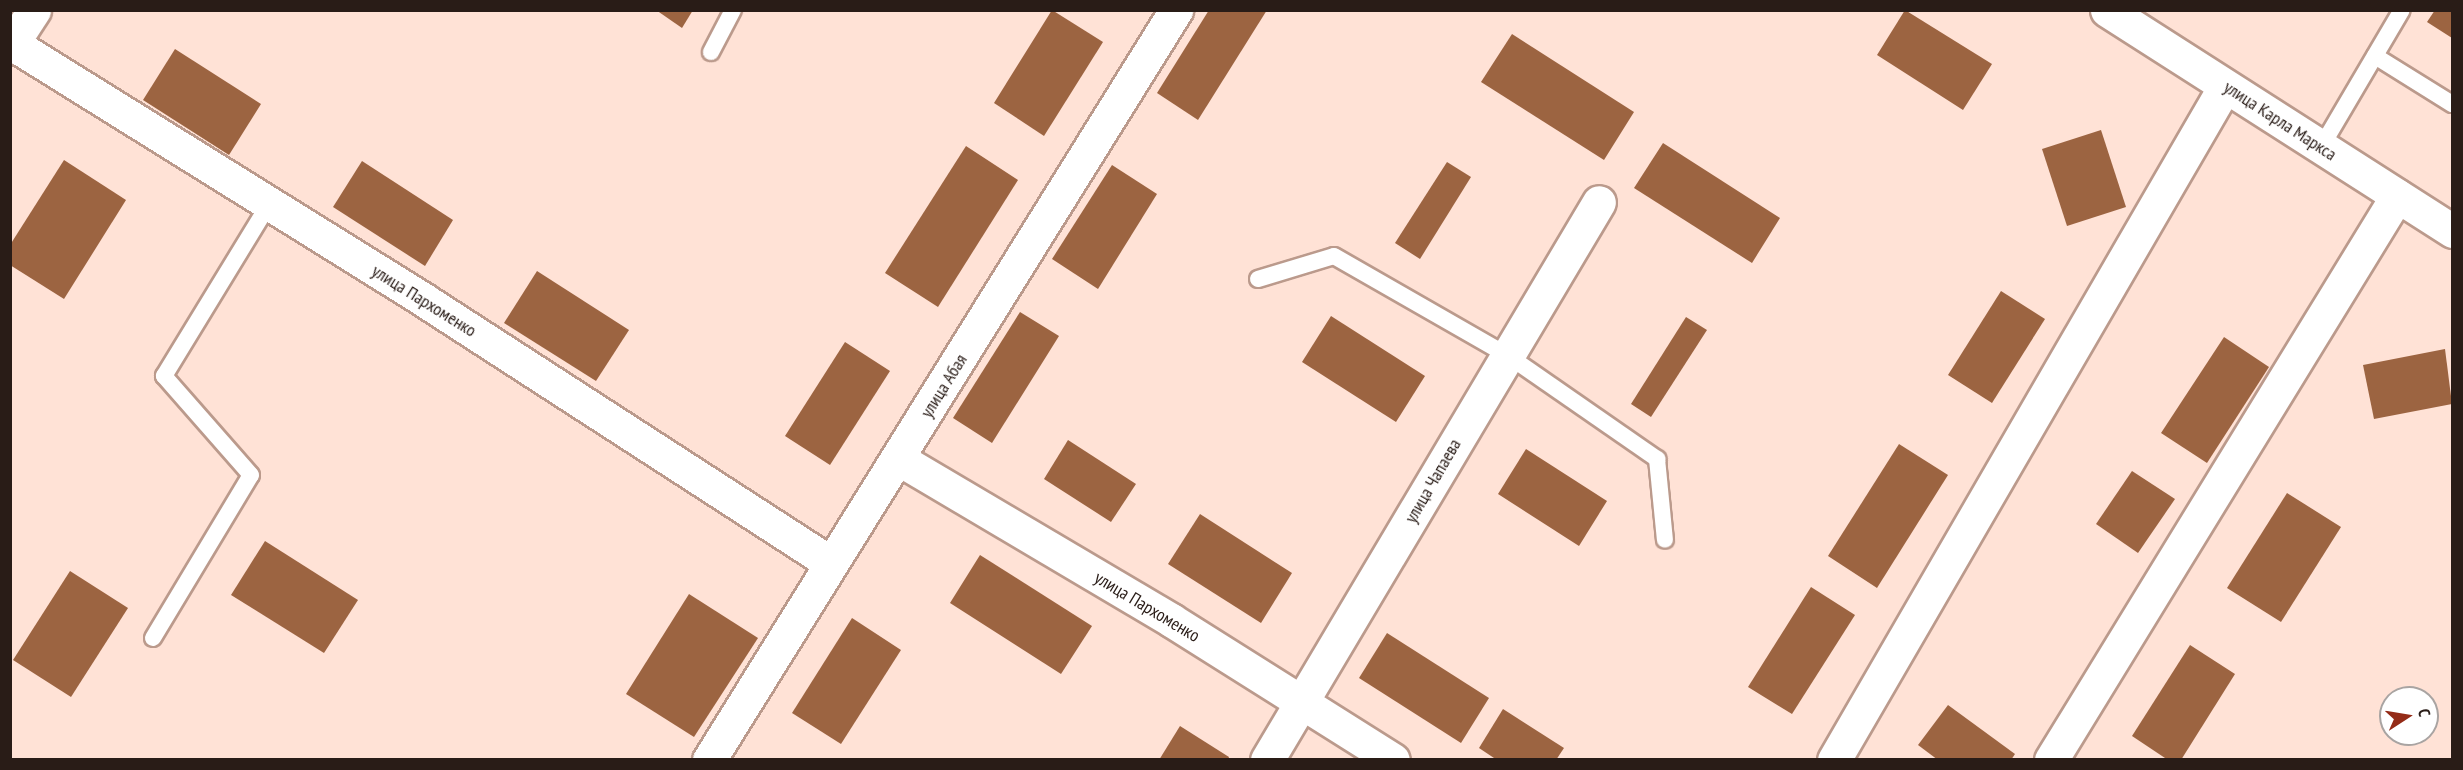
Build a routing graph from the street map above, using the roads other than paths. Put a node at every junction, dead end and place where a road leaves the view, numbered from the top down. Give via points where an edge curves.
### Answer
1 (34, 10) edge
2 (733, 10) edge
3 (1176, 10) edge
4 (2107, 10) edge
5 (2402, 10) edge
6 (12, 46) edge
7 (711, 52) dead end
8 (2375, 56) junction
9 (2225, 86) junction
10 (2452, 104) edge
11 (2320, 149) junction
12 (2397, 196) junction
13 (1599, 202) dead end
14 (270, 204) junction
15 (2452, 231) edge
16 (1257, 279) dead end
17 (1507, 355) junction
18 (899, 459) junction
19 (1665, 540) dead end
20 (831, 563) junction
21 (153, 638) dead end
22 (1301, 705) junction
23 (709, 759) edge
24 (1267, 759) edge
25 (1393, 759) edge
26 (1834, 759) edge
27 (2050, 759) edge

1 - 6 street
2 - 7 lane
3 - 18 street, улица Абая
4 - 9 street, улица Карла Маркса
5 - 8 lane
6 - 14 street, улица Пархоменко
8 - 10 lane
8 - 11 lane
9 - 11 street, улица Карла Маркса
9 - 26 street
11 - 12 street, улица Карла Маркса
12 - 15 street, улица Карла Маркса
12 - 27 street
13 - 17 street, улица Чапаева
14 - 20 street, улица Пархоменко
14 - 21 lane via 164,376 251,476
16 - 17 lane via 1335,256
17 - 19 lane via 1657,459
17 - 22 street, улица Чапаева
18 - 20 street, улица Абая
18 - 22 street, улица Пархоменко via 1171,620
20 - 23 street, улица Абая
22 - 24 street, улица Чапаева
22 - 25 street, улица Пархоменко

